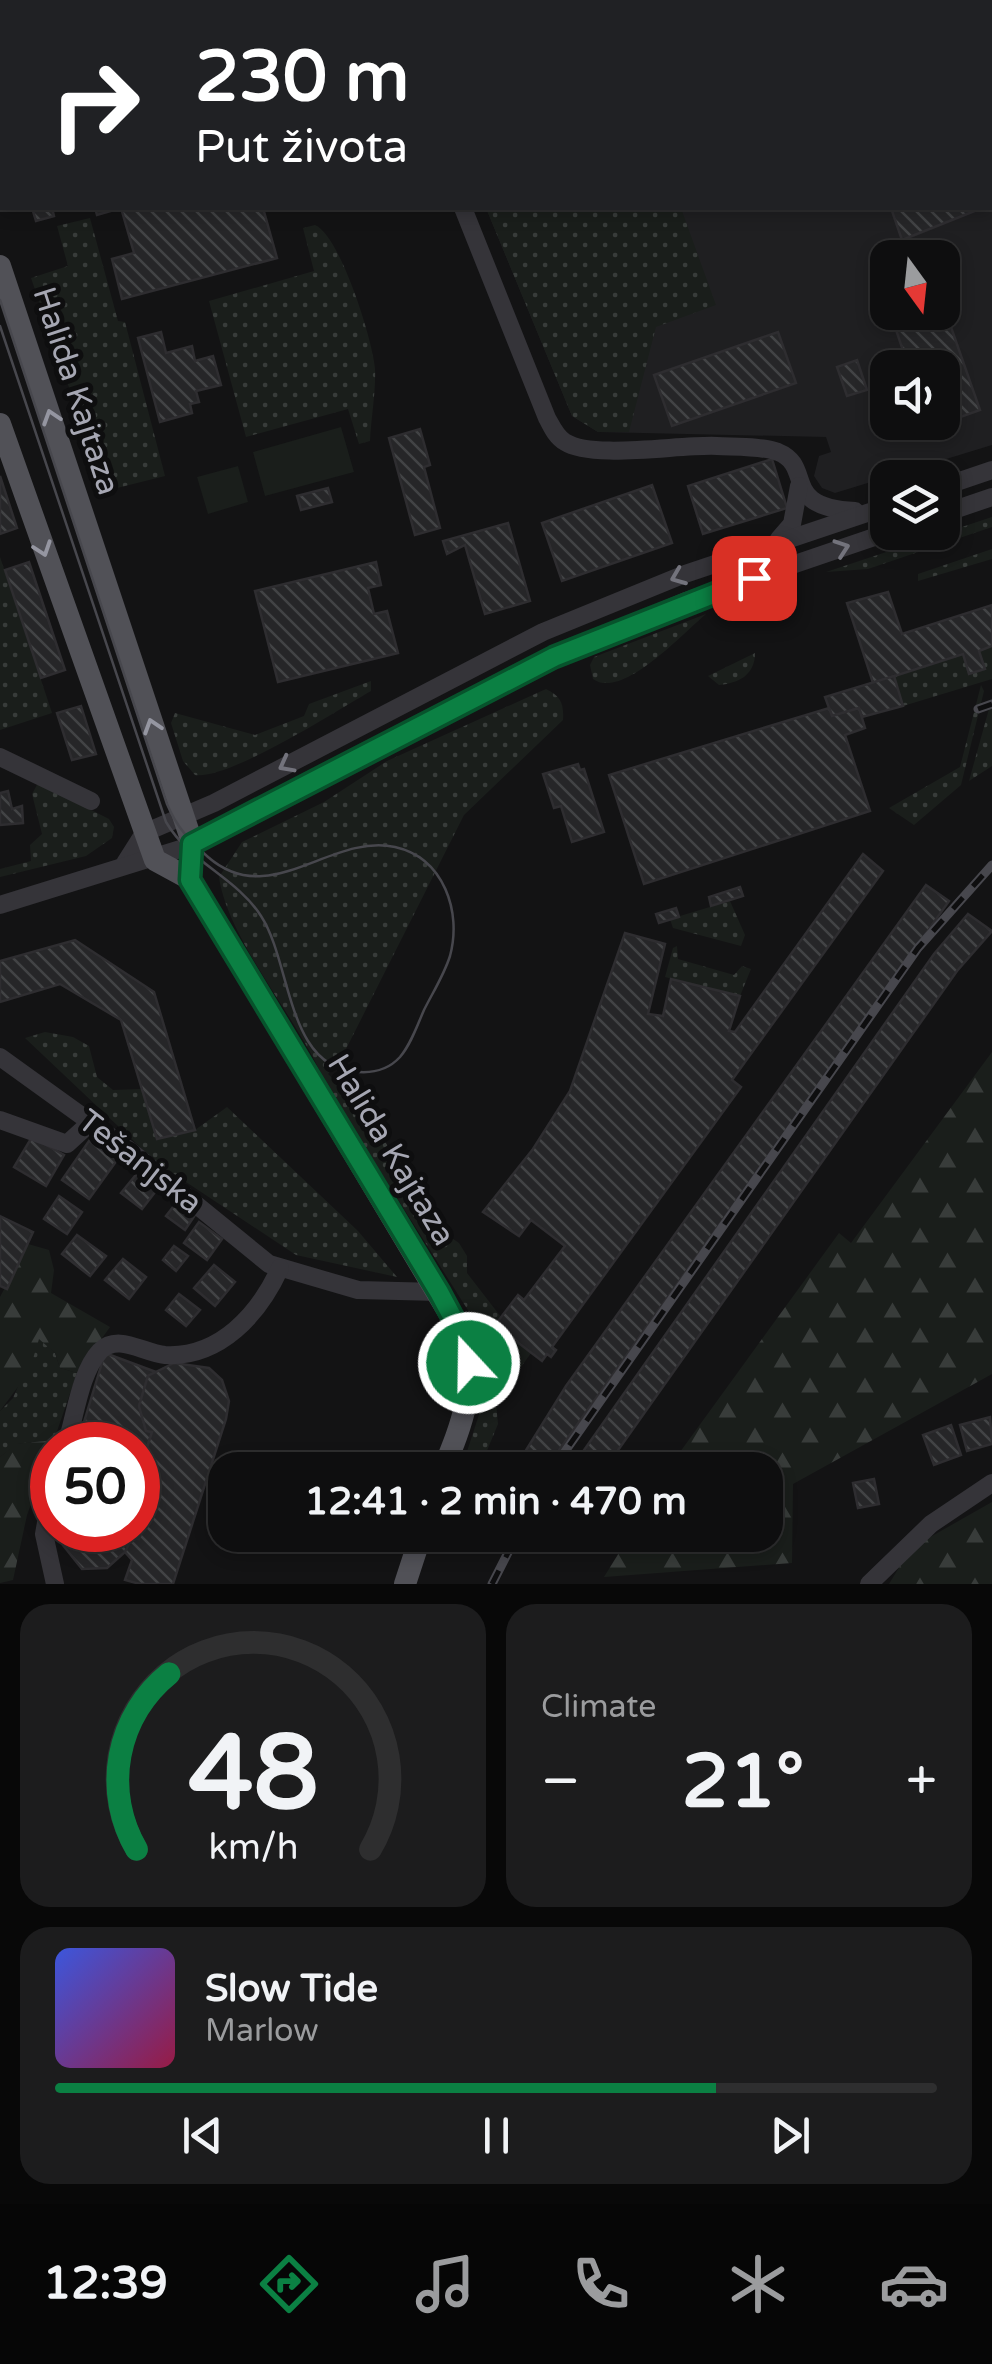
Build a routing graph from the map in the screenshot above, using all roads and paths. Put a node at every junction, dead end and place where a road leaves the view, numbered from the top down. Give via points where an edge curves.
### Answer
1 (464, 210) edge
2 (0, 266) edge
3 (0, 424) edge
4 (992, 470) edge
5 (960, 481) edge
6 (799, 485) junction
7 (992, 498) edge
8 (960, 508) edge
9 (870, 509) edge
10 (870, 512) edge
11 (870, 538) edge
12 (777, 541) junction
13 (0, 758) edge
14 (91, 801) dead end
15 (184, 818) junction
16 (144, 834) junction
17 (192, 844) junction
18 (155, 860) junction
19 (125, 864) junction
20 (190, 880) junction
21 (0, 905) edge
22 (0, 1056) edge
23 (0, 1120) edge
24 (90, 1123) junction
25 (280, 1268) junction
26 (439, 1292) junction
27 (73, 1422) edge
28 (449, 1452) edge
29 (992, 1482) edge
30 (48, 1552) edge
31 (415, 1552) edge
32 (55, 1584) edge
33 (405, 1584) edge
34 (869, 1584) edge

1 - 6 street via 548,418 564,442 587,450 776,451 789,459
15 -> 2 main road, Halida Kajtaza
3 -> 16 main road
4 - 5 street
6 - 9 street via 806,498 827,509
6 - 12 street via 792,524
7 - 8 street
10 - 12 street
17 -> 11 street via 554,657 686,601
12 -> 15 street via 543,632
13 - 14 street
15 - 16 street
15 - 17 main road, Halida Kajtaza
16 - 18 main road
16 - 19 street
17 - 18 street
17 - 20 main road, Halida Kajtaza
18 - 19 street
18 - 20 main road, Halida Kajtaza
19 - 21 street
20 - 26 main road, Halida Kajtaza
22 - 24 street, Tešanjska
23 - 24 street via 67,1144
24 - 25 street, Tešanjska
25 - 26 street, Tešanjska via 358,1290
25 - 27 street via 237,1332 213,1344 168,1355 121,1342 102,1349
26 - 28 main road, Halida Kajtaza via 461,1333 470,1375
29 - 34 street via 931,1524
30 - 32 street
31 - 33 main road

